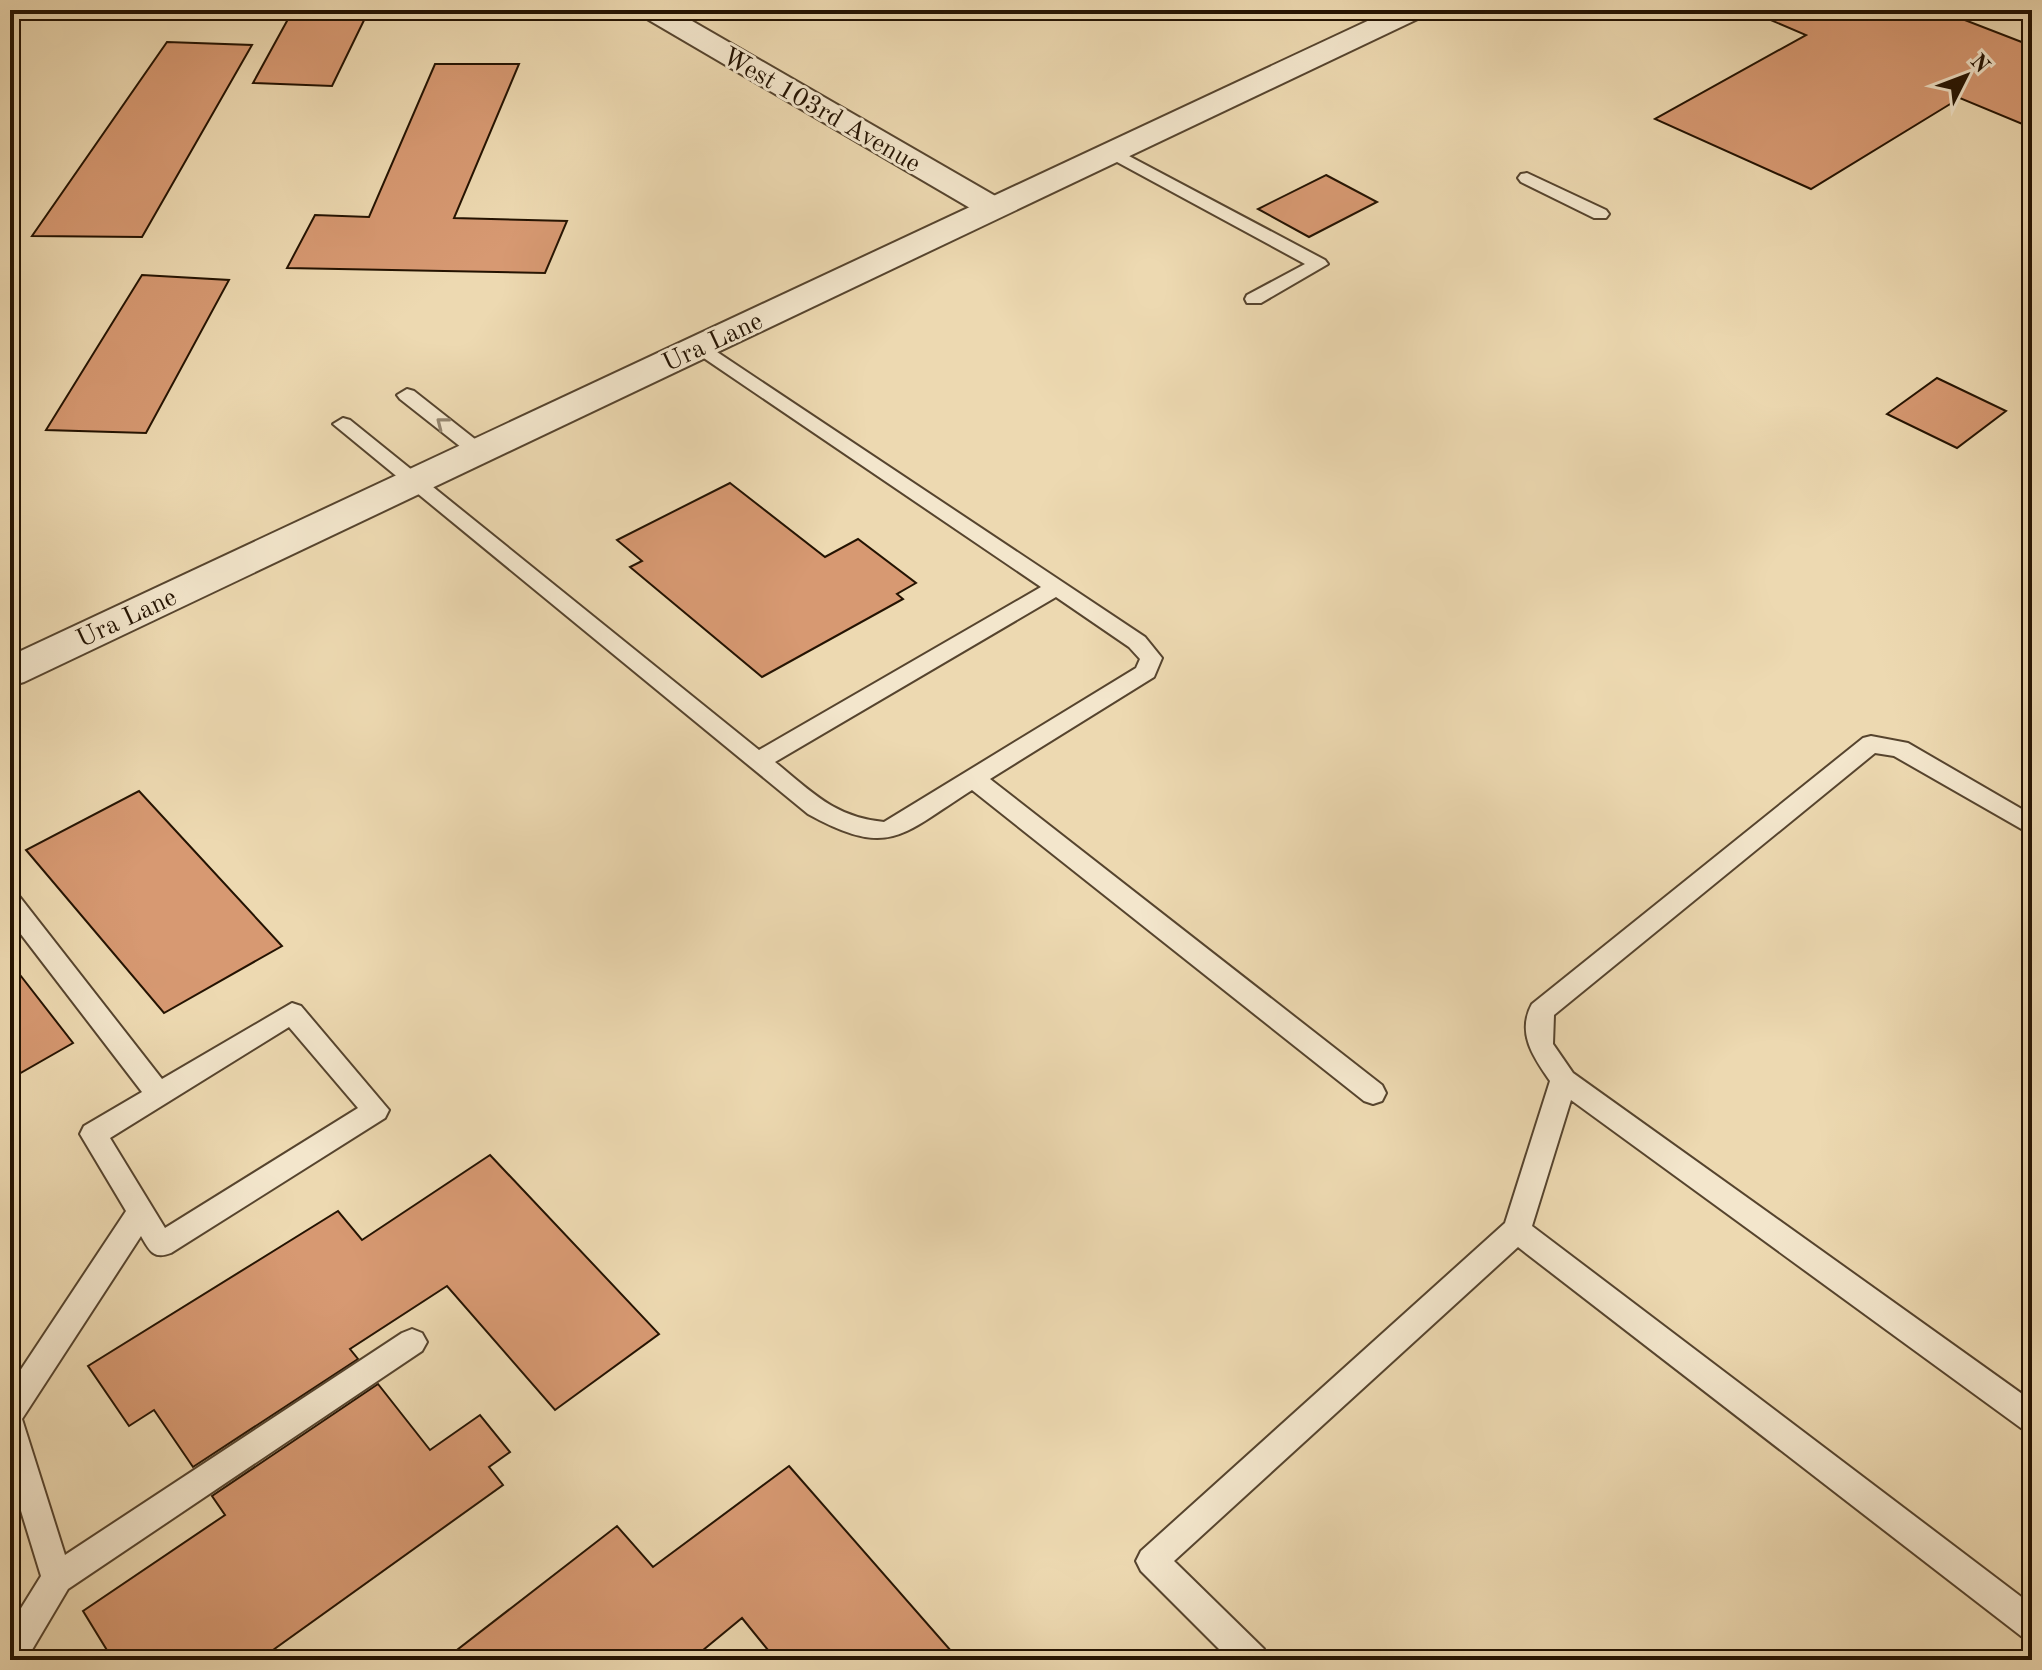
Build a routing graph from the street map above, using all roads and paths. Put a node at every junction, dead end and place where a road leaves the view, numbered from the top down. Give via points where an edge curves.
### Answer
1 (652, 10) edge
2 (1414, 10) edge
3 (1112, 152) junction
4 (1527, 178) dead end
5 (993, 208) junction
6 (1600, 214) dead end
7 (1254, 299) dead end
8 (699, 346) junction
9 (407, 395) dead end
10 (343, 424) dead end
11 (478, 451) junction
12 (413, 481) junction
13 (1056, 588) junction
14 (10, 672) edge
15 (758, 761) junction
16 (973, 778) junction
17 (2032, 826) edge
18 (10, 902) edge
19 (1564, 1080) junction
20 (158, 1093) junction
21 (1373, 1093) dead end
22 (141, 1212) junction
23 (1517, 1230) junction
24 (412, 1342) dead end
25 (10, 1411) edge
26 (2032, 1418) edge
27 (12, 1440) edge
28 (57, 1578) junction
29 (2032, 1625) edge
30 (10, 1656) edge
31 (1253, 1660) edge

1 - 5 street, West 103rd Avenue
2 - 3 street, Ura Lane
3 - 5 street, Ura Lane
3 - 7 lane via 1319,264
4 - 6 lane
5 - 8 street, Ura Lane
8 - 11 street, Ura Lane
8 - 13 lane
11 -> 9 lane
10 - 12 lane
11 - 12 street, Ura Lane
12 - 14 street, Ura Lane
12 - 15 lane
13 - 15 lane
13 - 16 lane via 1137,642 1151,658 1146,672
15 - 16 lane via 816,808 851,827 888,831
16 - 21 lane
17 - 19 lane via 1900,749 1871,744 1541,1011 1540,1046
18 - 20 lane
19 - 23 lane
19 - 26 lane
20 - 22 lane via 94,1134
20 - 22 lane via 292,1013 376,1110 161,1245
22 - 25 lane
23 - 29 lane
23 - 31 lane via 1152,1561
24 - 28 lane
27 - 28 lane
28 - 30 lane

